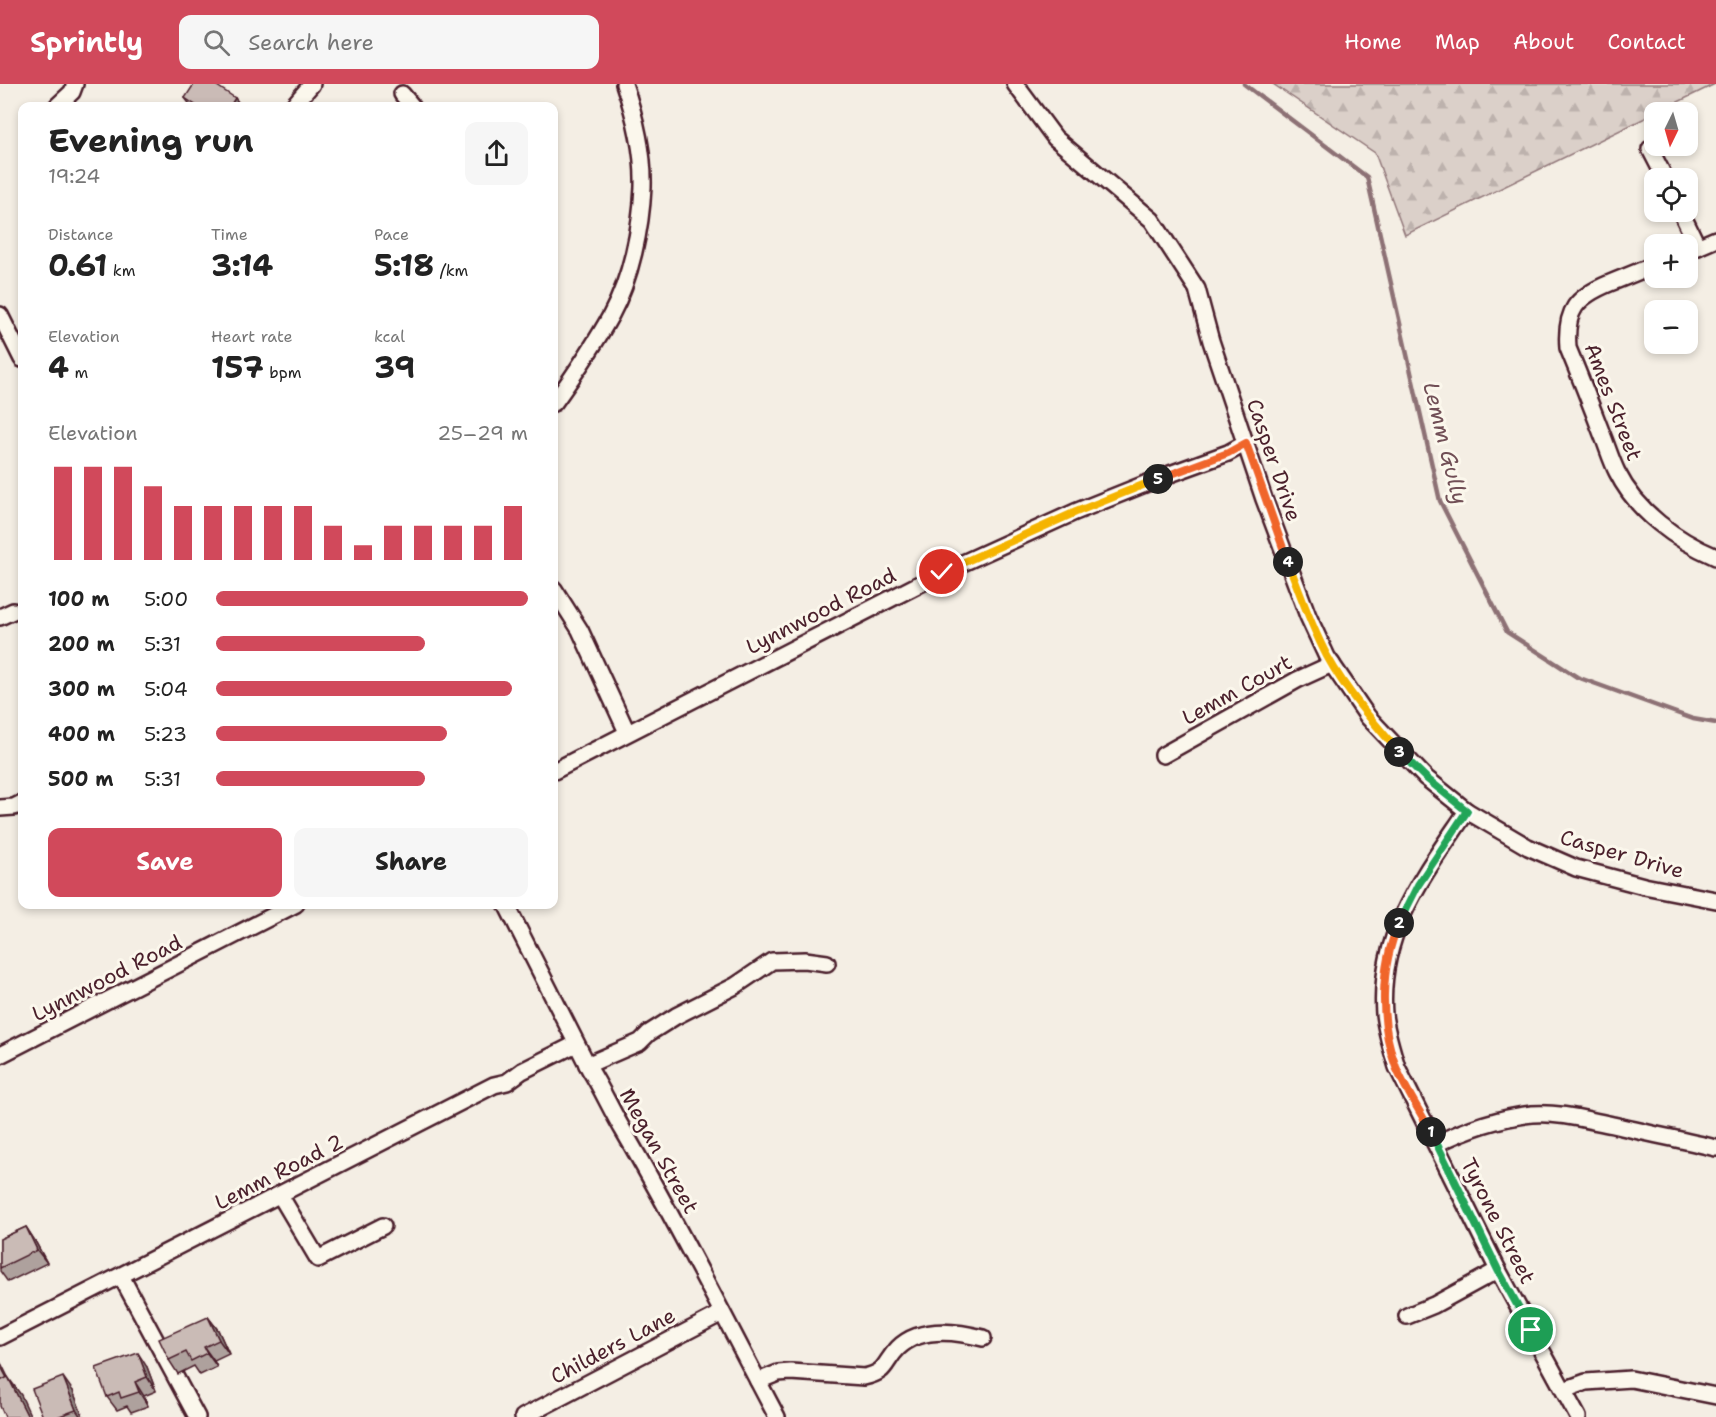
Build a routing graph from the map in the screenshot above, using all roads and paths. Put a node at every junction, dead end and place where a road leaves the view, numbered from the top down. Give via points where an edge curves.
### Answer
1 (75, 84) edge
2 (312, 84) edge
3 (624, 84) edge
4 (1016, 84) edge
5 (402, 94) dead end
6 (61, 102) edge
7 (296, 102) edge
8 (409, 102) edge
9 (1716, 239) edge
10 (1698, 247) edge
11 (1644, 269) edge
12 (0, 315) edge
13 (18, 352) edge
14 (558, 398) edge
15 (1246, 443) junction
16 (1716, 557) edge
17 (558, 595) edge
18 (1332, 664) junction
19 (627, 732) junction
20 (1163, 755) dead end
21 (558, 769) edge
22 (18, 805) edge
23 (0, 808) edge
24 (1467, 811) junction
25 (1716, 900) edge
26 (286, 909) edge
27 (508, 909) edge
28 (827, 963) dead end
29 (576, 1044) junction
30 (0, 1055) edge
31 (587, 1065) junction
32 (1436, 1144) junction
33 (1716, 1148) edge
34 (280, 1195) junction
35 (382, 1226) dead end
36 (1498, 1270) junction
37 (122, 1276) junction
38 (722, 1313) junction
39 (1407, 1316) dead end
40 (0, 1337) edge
41 (983, 1338) dead end
42 (758, 1382) junction
43 (1564, 1390) junction
44 (1716, 1396) edge
45 (197, 1417) edge
46 (523, 1417) edge
47 (777, 1417) edge
48 (1578, 1417) edge

1 - 6 street
2 - 7 street
3 - 14 street via 639,140 643,187 637,233 628,274 612,313
4 - 15 street, Casper Drive via 1055,138 1152,220 1194,286
5 - 8 street
9 - 10 street
11 - 16 street, Ames Street via 1579,300 1567,330 1568,348 1617,473 1632,495 1671,533
12 - 13 street
15 - 18 street, Casper Drive via 1308,616
15 - 19 street, Lynnwood Road via 942,572
17 - 19 street via 580,630
18 - 20 street, Lemm Court
18 - 24 street, Casper Drive via 1368,717 1399,751
19 - 21 street, Lynnwood Road
22 - 23 street
24 - 25 street, Casper Drive via 1528,847 1576,868
24 - 32 street, Tyrone Street via 1413,893 1393,937 1387,964 1384,1014 1389,1041 1397,1068
26 - 30 street, Lynnwood Road
27 - 29 street, Megan Street
28 - 31 street via 772,961 735,986 676,1016 640,1042
29 - 31 street, Megan Street
29 - 34 street, Lemm Road 2
31 - 38 street, Megan Street
32 - 33 street via 1464,1130 1534,1114 1590,1120
32 - 36 street, Tyrone Street
34 - 35 street via 318,1259
34 - 37 street, Lemm Road 2
36 - 39 street
36 - 43 street, Tyrone Street
37 - 40 street, Lemm Road 2
37 - 45 street
38 - 42 street, Megan Street
38 - 46 street, Childers Lane
41 - 42 street via 956,1331 918,1337 896,1350 875,1375 791,1372
42 - 47 street, Megan Street
43 - 44 street via 1586,1382 1631,1379
43 - 48 street, Tyrone Street

